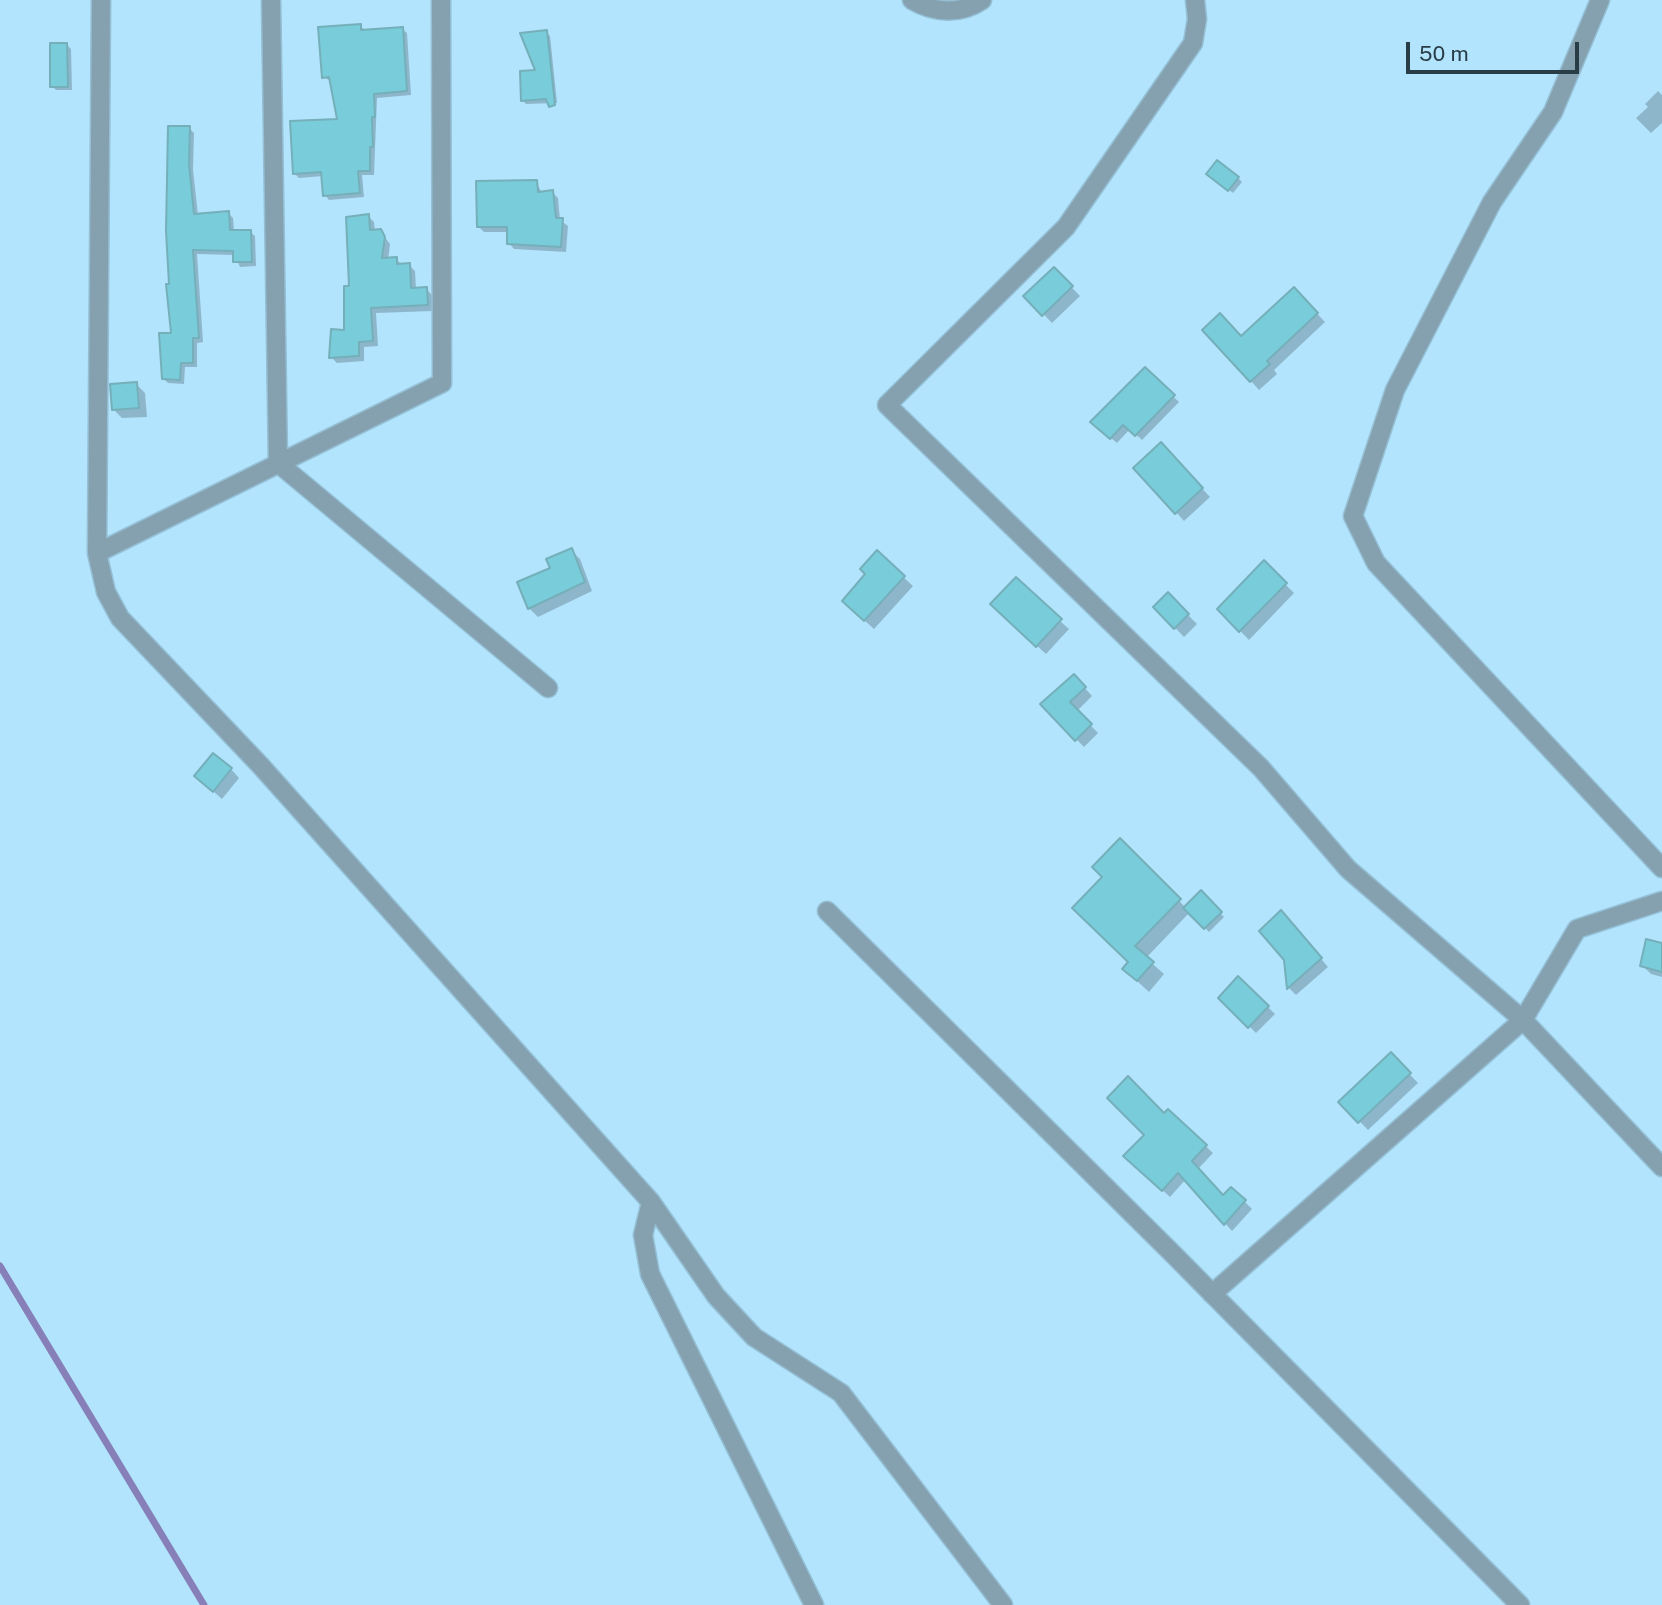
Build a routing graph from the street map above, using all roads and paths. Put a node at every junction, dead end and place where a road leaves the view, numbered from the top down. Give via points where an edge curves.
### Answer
1 (101, 0) edge
2 (271, 0) edge
3 (441, 0) edge
4 (912, 0) edge
5 (982, 0) edge
6 (1195, 0) edge
7 (1600, 0) edge
8 (278, 463) junction
9 (97, 553) junction
10 (548, 688) dead end
11 (1662, 868) edge
12 (1662, 901) edge
13 (827, 911) dead end
14 (1523, 1020) junction
15 (1662, 1167) edge
16 (651, 1202) junction
17 (1212, 1294) junction
18 (814, 1605) edge
19 (1003, 1605) edge
20 (1520, 1605) edge

1 - 9 street
2 - 8 street
3 - 8 street via 442,383
4 - 5 street via 933,10 954,11
6 - 14 street via 1198,19 1193,43 1066,227 887,405 1261,768 1348,869
7 - 11 street via 1553,112 1492,202 1395,390 1353,516 1376,563
8 - 9 street
8 - 10 street
9 - 16 street via 106,592 120,618 260,765
12 - 14 street via 1577,929
13 - 17 street
14 - 15 street
14 - 17 street
16 - 18 street via 643,1235 650,1274
16 - 19 street via 716,1296 754,1337 841,1393
17 - 20 street

